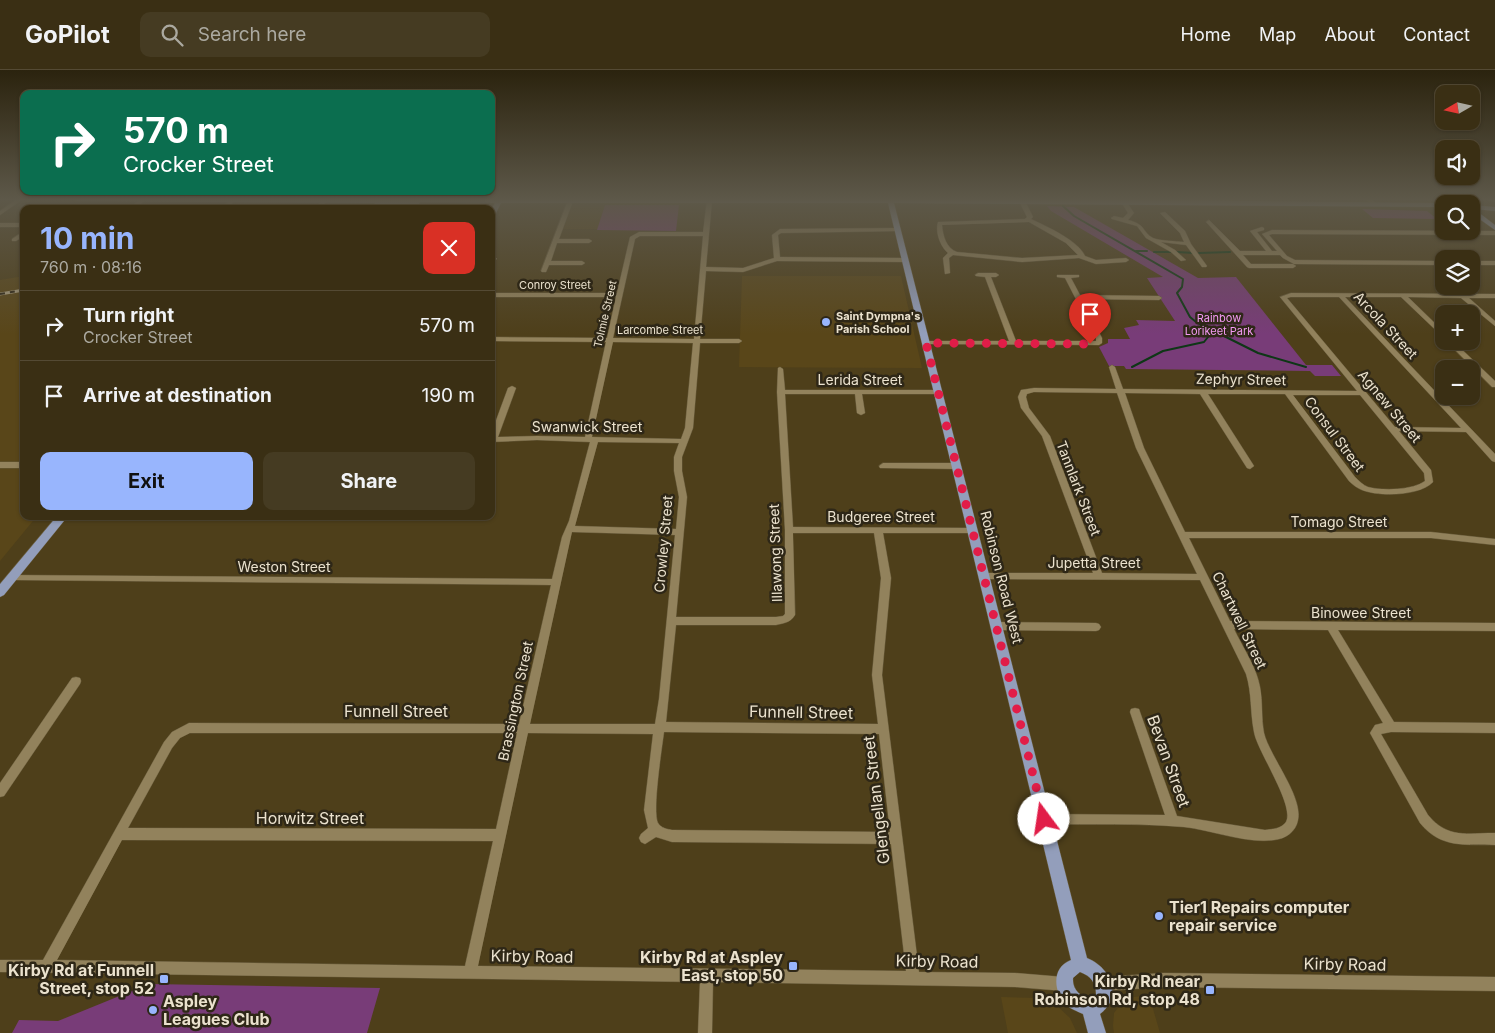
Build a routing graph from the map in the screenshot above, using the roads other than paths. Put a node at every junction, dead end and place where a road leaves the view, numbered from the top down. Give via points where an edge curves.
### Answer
1 (554, 244) edge
2 (631, 244) edge
3 (705, 244) edge
4 (776, 244) edge
5 (901, 244) edge
6 (945, 244) edge
7 (1070, 244) edge
8 (1161, 244) edge
9 (1188, 244) edge
10 (1230, 244) edge
11 (1263, 244) edge
12 (1273, 244) edge
13 (952, 253) junction
14 (1270, 253) junction
15 (1282, 253) junction
16 (1239, 254) junction
17 (1081, 257) junction
18 (777, 260) junction
19 (905, 260) junction
20 (1126, 260) dead end
21 (1184, 260) dead end
22 (547, 263) junction
23 (582, 263) dead end
24 (1435, 263) edge
25 (1480, 263) edge
26 (1495, 263) edge
27 (1293, 264) junction
28 (1204, 266) dead end
29 (703, 269) junction
30 (544, 272) dead end
31 (947, 273) dead end
32 (978, 275) dead end
33 (987, 275) junction
34 (996, 276) dead end
35 (1060, 276) dead end
36 (1067, 276) junction
37 (1078, 276) dead end
38 (495, 294) edge
39 (619, 295) junction
40 (1340, 295) junction
41 (1402, 295) junction
42 (1463, 296) junction
43 (1495, 296) edge
44 (1078, 298) junction
45 (1159, 298) dead end
46 (1495, 324) edge
47 (1435, 327) edge
48 (495, 340) edge
49 (609, 340) junction
50 (696, 340) junction
51 (738, 341) dead end
52 (926, 343) junction
53 (1013, 343) junction
54 (1097, 343) joint
55 (1459, 350) edge
56 (1112, 367) dead end
57 (780, 369) dead end
58 (1495, 385) edge
59 (512, 388) dead end
60 (1120, 391) junction
61 (781, 392) junction
62 (858, 392) junction
63 (938, 392) junction
64 (1203, 392) junction
65 (1287, 392) junction
66 (1362, 393) junction
67 (862, 413) dead end
68 (1393, 429) junction
69 (1468, 430) junction
70 (495, 432) edge
71 (591, 439) junction
72 (495, 440) edge
73 (683, 440) junction
74 (1495, 459) edge
75 (0, 465) edge
76 (20, 465) edge
77 (883, 466) dead end
78 (957, 466) junction
79 (1250, 466) dead end
80 (1366, 488) joint
81 (60, 520) edge
82 (569, 529) junction
83 (789, 530) junction
84 (878, 530) junction
85 (972, 530) junction
86 (679, 532) junction
87 (1183, 535) junction
88 (1495, 542) edge
89 (984, 576) junction
90 (1099, 576) junction
91 (12, 577) junction
92 (1204, 577) junction
93 (556, 582) junction
94 (0, 592) edge
95 (671, 620) junction
96 (1227, 625) junction
97 (996, 626) junction
98 (1330, 626) junction
99 (1096, 627) dead end
100 (1495, 627) edge
101 (76, 680) dead end
102 (1135, 712) dead end
103 (1391, 727) junction
104 (524, 728) junction
105 (660, 728) junction
106 (1495, 728) edge
107 (884, 729) junction
108 (0, 792) edge
109 (1044, 819) junction
110 (1173, 821) junction
111 (656, 829) junction
112 (120, 834) junction
113 (1437, 834) joint
114 (500, 836) junction
115 (646, 838) dead end
116 (896, 838) junction
117 (1495, 839) edge
118 (1080, 964) junction
119 (0, 966) edge
120 (46, 967) junction
121 (470, 972) junction
122 (707, 976) junction
123 (913, 978) junction
124 (1064, 984) junction
125 (1104, 984) junction
126 (1495, 984) edge
127 (1090, 1008) junction
128 (705, 1033) edge
129 (1097, 1033) edge

1 - 22 street
2 - 39 street, Tolmie Street
3 - 29 street, Crowley Street
4 - 18 street
5 - 19 main road, Robinson Road West
6 - 13 street
7 - 17 street via 1081,251
8 - 21 street
9 - 28 street
10 - 16 street
11 - 14 street
12 - 15 street
13 - 17 street via 1022,260
13 - 31 street via 946,258
14 - 15 street
14 - 16 street
15 - 27 street
16 - 27 street via 1250,266
17 - 20 street via 1096,262
18 - 19 street
18 - 29 street via 743,270
19 - 52 main road, Robinson Road West
22 - 23 street
22 - 30 street
24 - 27 street
25 - 26 street
29 - 50 street, Crowley Street
32 - 33 street
33 - 34 street
33 - 53 street
35 - 36 street
36 - 37 street
36 - 44 street
38 - 39 street, Conroy Street
39 - 49 street, Tolmie Street
40 - 41 street
40 - 66 street, Agnew Street via 1284,296
40 - 69 street, Arcola Street
41 - 42 street
41 - 47 street
42 - 43 street
42 - 46 street
44 - 45 street
44 - 54 street via 1099,338
48 - 49 street, Larcombe Street
49 - 50 street, Larcombe Street
49 - 71 street, Tolmie Street
50 - 51 street, Larcombe Street
50 - 73 street, Crowley Street via 688,428
52 - 53 street
52 - 63 main road, Robinson Road West
53 - 54 street
55 - 58 street
56 - 60 street, Chartwell Street
57 - 61 street, Illawong Street
59 - 70 street
60 - 64 street, Zephyr Street
60 - 87 street, Chartwell Street via 1140,448
60 - 90 street, Tannlark Street via 1031,390 1022,396 1027,412 1046,436
61 - 62 street, Lerida Street
61 - 83 street, Illawong Street
62 - 63 street, Lerida Street
62 - 67 street
63 - 78 main road, Robinson Road West
64 - 65 street, Zephyr Street
64 - 79 street
65 - 66 street, Zephyr Street
65 - 80 street, Consul Street via 1352,479
66 - 68 street, Agnew Street
68 - 69 street
68 - 80 street, Agnew Street via 1428,472 1429,482 1414,490
69 - 74 street, Arcola Street
71 - 72 street, Swanwick Street
71 - 73 street, Swanwick Street
71 - 82 street, Brassington Street via 587,474
73 - 86 street, Crowley Street via 678,457 683,493
75 - 76 street
77 - 78 street
78 - 85 main road, Robinson Road West
81 - 91 main road
82 - 86 street
82 - 93 street, Brassington Street
83 - 84 street, Budgeree Street
83 - 95 street, Illawong Street via 791,606 788,617 772,622
84 - 85 street, Budgeree Street
84 - 107 street, Glengellan Street via 886,578 877,666
85 - 89 main road, Robinson Road West
86 - 95 street, Crowley Street
87 - 88 street, Tomago Street via 1431,535
87 - 92 street, Chartwell Street
89 - 90 street, Jupetta Street
89 - 97 main road, Robinson Road West
90 - 92 street, Jupetta Street
91 - 93 street, Weston Street
91 - 94 main road
92 - 96 street, Chartwell Street
93 - 104 street, Brassington Street
95 - 105 street, Crowley Street
96 - 98 street, Binowee Street
96 - 110 street, Chartwell Street via 1254,680 1259,733 1290,800 1293,820 1284,831 1269,835
97 - 99 street
97 - 109 main road, Robinson Road West
98 - 100 street, Binowee Street
98 - 103 street
101 - 108 street
102 - 110 street, Bevan Street
103 - 106 street
103 - 113 street via 1376,729 1376,736 1424,820
104 - 105 street, Funnell Street
104 - 112 street, Funnell Street via 189,728 172,740
104 - 114 street, Brassington Street
105 - 107 street, Funnell Street
105 - 111 street, Crowley Street via 650,810 651,822
107 - 116 street, Glengellan Street
109 - 110 street, Chartwell Street
109 - 118 main road, Robinson Road West
111 - 115 street
111 - 116 street via 672,836
112 - 114 street, Horwitz Street
112 - 120 street, Funnell Street
113 - 117 street via 1452,838
114 - 121 street, Brassington Street
116 - 123 street, Glengellan Street
118 - 124 main road via 1070,966 1066,971
118 - 125 main road via 1093,969
119 - 120 street, Kirby Road
120 - 121 street, Kirby Road
121 - 122 street, Kirby Road
122 - 123 street, Kirby Road
122 - 128 street
123 - 124 street, Kirby Road
124 - 127 main road via 1073,1000
125 - 126 street, Kirby Road via 1164,980
125 - 127 main road via 1101,1004
127 - 129 main road

